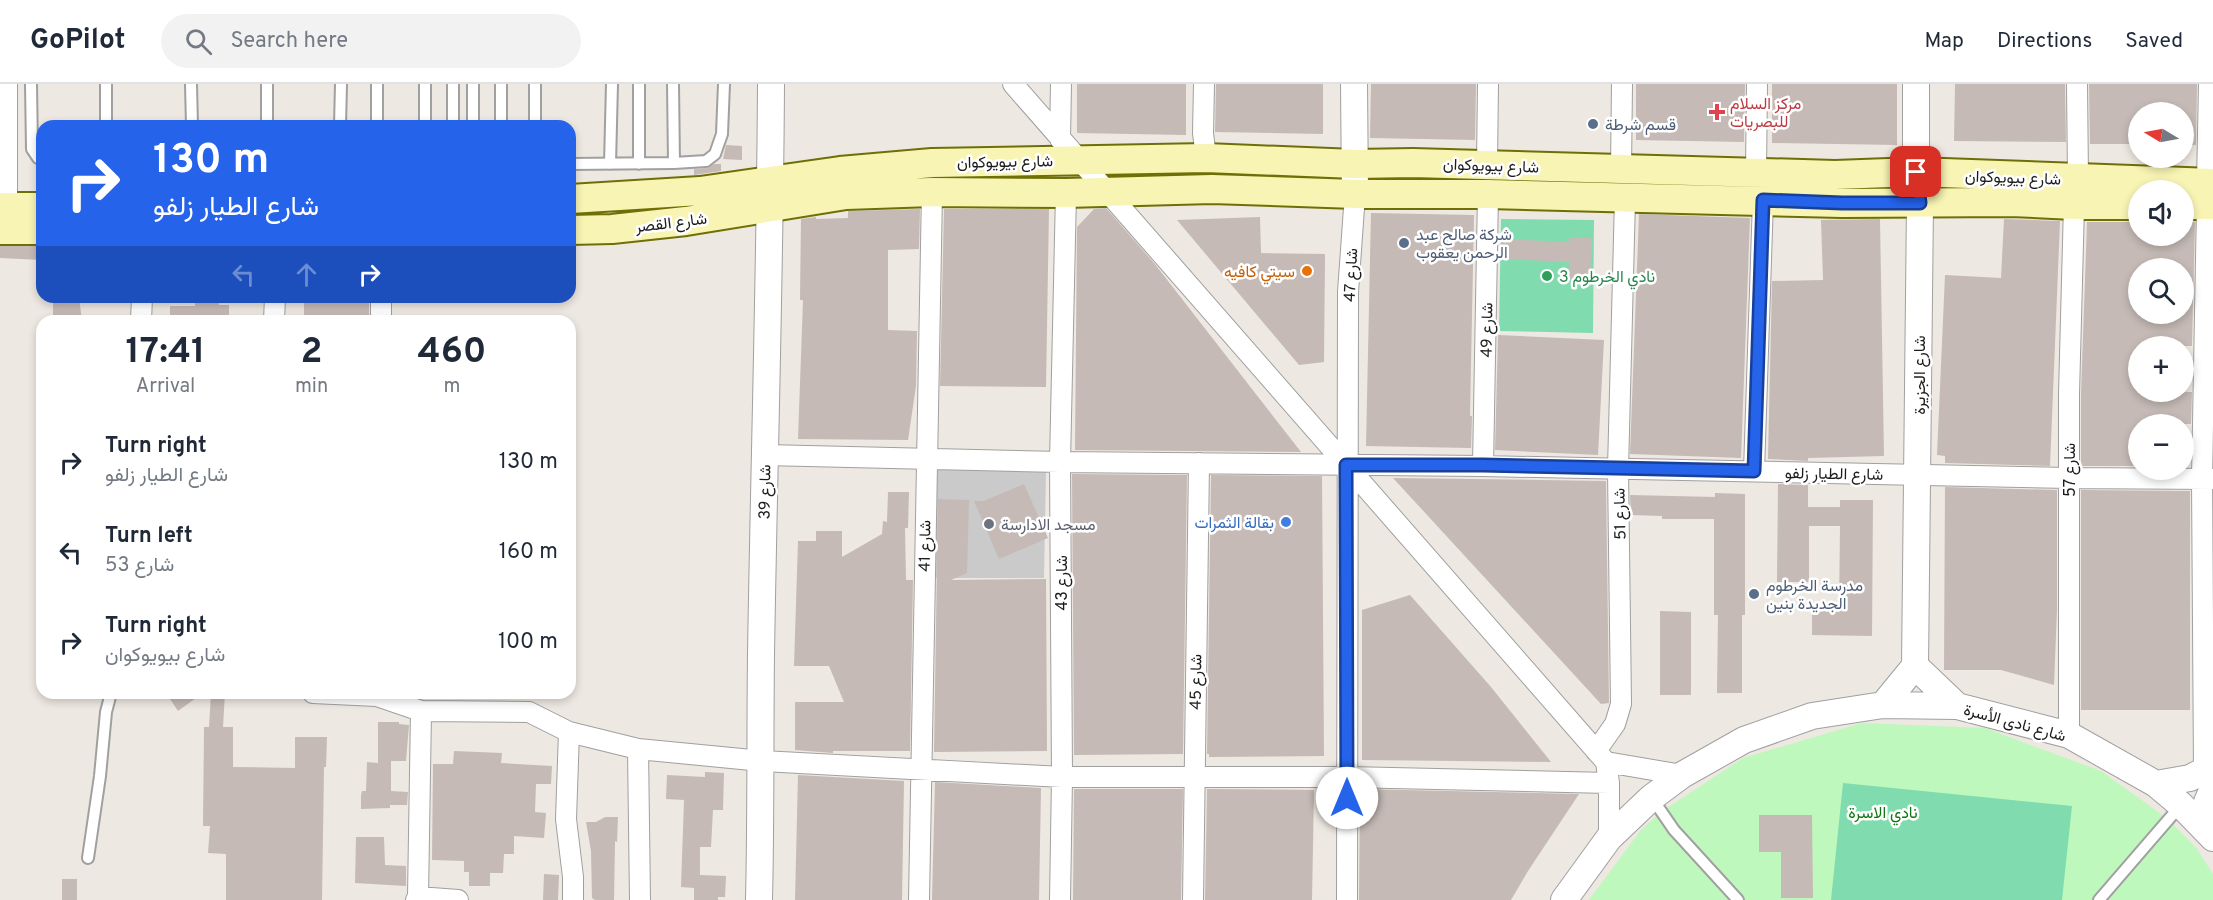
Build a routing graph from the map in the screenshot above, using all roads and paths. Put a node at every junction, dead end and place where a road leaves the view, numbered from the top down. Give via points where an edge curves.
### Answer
1 (7, 84) edge
2 (31, 84) edge
3 (106, 84) edge
4 (191, 84) edge
5 (267, 84) edge
6 (341, 84) edge
7 (377, 84) edge
8 (425, 84) edge
9 (453, 84) edge
10 (473, 84) edge
11 (501, 84) edge
12 (535, 84) edge
13 (612, 84) edge
14 (639, 84) edge
15 (674, 84) edge
16 (724, 84) edge
17 (771, 84) edge
18 (1013, 84) edge
19 (1061, 84) edge
20 (1204, 84) edge
21 (1354, 84) edge
22 (1488, 84) edge
23 (1622, 84) edge
24 (1757, 84) edge
25 (1916, 84) edge
26 (2077, 84) edge
27 (2209, 84) edge
28 (106, 120) edge
29 (192, 120) edge
30 (267, 120) edge
31 (340, 120) edge
32 (377, 120) edge
33 (425, 120) edge
34 (453, 120) edge
35 (473, 120) edge
36 (501, 120) edge
37 (535, 120) edge
38 (1060, 139) junction
39 (36, 155) edge
40 (1206, 158) junction
41 (1079, 160) junction
42 (674, 163) junction
43 (576, 164) edge
44 (610, 164) junction
45 (639, 164) junction
46 (1355, 164) junction
47 (1487, 165) junction
48 (1621, 169) junction
49 (1756, 172) junction
50 (1916, 172) junction
51 (1107, 191) junction
52 (932, 192) junction
53 (2076, 192) junction
54 (1066, 193) junction
55 (771, 194) junction
56 (1355, 194) junction
57 (1488, 194) junction
58 (2205, 196) edge
59 (576, 199) edge
60 (1625, 199) junction
61 (1763, 200) junction
62 (1920, 203) junction
63 (2128, 203) edge
64 (36, 208) edge
65 (2, 214) edge
66 (36, 228) edge
67 (576, 230) edge
68 (765, 455) junction
69 (926, 459) junction
70 (1060, 462) junction
71 (1198, 463) junction
72 (1346, 465) junction
73 (1483, 465) junction
74 (1618, 469) junction
75 (1754, 471) junction
76 (1918, 474) junction
77 (2069, 478) junction
78 (2207, 479) edge
79 (1915, 666) junction
80 (109, 699) edge
81 (390, 699) edge
82 (1883, 705) junction
83 (1957, 706) junction
84 (421, 711) junction
85 (569, 732) junction
86 (2069, 735) junction
87 (638, 749) junction
88 (1601, 757) junction
89 (762, 761) junction
90 (921, 770) junction
91 (1682, 775) junction
92 (2210, 775) edge
93 (1062, 777) junction
94 (1347, 777) junction
95 (1194, 778) junction
96 (1609, 783) junction
97 (2156, 784) junction
98 (1652, 798) junction
99 (2181, 805) junction
100 (2210, 834) edge
101 (1609, 838) junction
102 (88, 858) dead end
103 (417, 898) edge
104 (458, 900) edge
105 (573, 900) edge
106 (640, 900) edge
107 (759, 900) edge
108 (919, 900) edge
109 (1060, 900) edge
110 (1193, 900) edge
111 (1347, 900) edge
112 (1564, 900) edge
113 (1738, 900) edge
114 (2099, 900) edge

1 - 65 street
2 - 39 lane via 32,149
3 - 28 lane
4 - 29 lane
5 - 30 lane
6 - 31 lane
7 - 32 lane
8 - 33 lane
9 - 34 lane
10 - 35 lane
11 - 36 lane
12 - 37 lane
13 - 44 lane
14 - 45 lane
15 - 42 lane
16 - 42 lane via 722,134 715,154 706,161
17 - 55 street, شارع 39
18 - 38 street
19 - 38 street
20 - 40 street
21 - 46 street, شارع 47
22 - 47 street
23 - 48 street
24 - 49 street
25 - 50 street, شارع الجزيرة
26 - 53 street, شارع 57
27 - 58 street
38 - 41 street
40 - 41 main road, شارع بيويوكوان
40 - 46 main road, شارع بيويوكوان
41 - 51 street
41 - 55 main road, شارع بيويوكوان via 882,166
42 - 45 lane
43 - 44 lane
44 - 45 lane
46 - 47 main road, شارع بيويوكوان
46 - 56 street, شارع 47
47 - 48 main road, شارع بيويوكوان
48 - 49 main road, شارع بيويوكوان
49 - 50 main road, شارع بيويوكوان
50 - 53 main road, شارع بيويوكوان
50 - 62 street, شارع الجزيرة
51 - 54 main road, شارع بيويوكوان
51 - 56 main road, شارع بيويوكوان via 1212,189
51 - 72 street
52 - 54 main road, شارع بيويوكوان
52 - 55 main road, شارع بيويوكوان
52 - 69 street, شارع 41
53 - 58 main road, شارع بيويوكوان
53 - 62 main road, شارع بيويوكوان via 2012,202
53 - 63 main road, شارع بيويوكوان
53 - 77 street, شارع 57
54 - 70 street, شارع 43
55 - 59 main road, شارع القصر via 700,191
55 - 67 main road, شارع القصر via 665,223
55 - 68 street, شارع 39
56 - 57 main road, شارع بيويوكوان
56 - 72 street, شارع 47 via 1348,292
57 - 60 main road, شارع بيويوكوان
57 - 73 street, شارع 49
58 - 78 street
60 - 61 main road, شارع بيويوكوان
60 - 74 street, شارع 51
61 - 62 main road, شارع بيويوكوان
61 - 75 street
62 - 76 street, شارع الجزيرة
64 - 65 main road
65 - 66 main road
68 - 69 street, شارع الطيار زلفو
68 - 89 street, شارع 39
69 - 70 street, شارع الطيار زلفو
69 - 90 street, شارع 41
70 - 71 street, شارع الطيار زلفو
70 - 93 street, شارع 43
71 - 72 street, شارع الطيار زلفو
71 - 95 street, شارع 45
72 - 73 street, شارع الطيار زلفو
72 - 88 street
72 - 94 street, شارع 47
73 - 74 street, شارع الطيار زلفو
74 - 75 street, شارع الطيار زلفو
74 - 88 street, شارع 51 via 1621,704
75 - 76 street, شارع الطيار زلفو
76 - 77 street, شارع الطيار زلفو
76 - 79 street, شارع الجزيرة
77 - 78 street, شارع الطيار زلفو
77 - 86 street, شارع 57
78 - 92 street
79 - 82 street
79 - 83 street
80 - 102 lane
81 - 84 street
82 - 83 street, شارع نادى الأسرة
82 - 91 street, شارع نادى الأسرة via 1812,716 1744,740
83 - 86 street, شارع نادى الأسرة
84 - 85 street via 529,712
84 - 103 street
85 - 87 street
85 - 105 street via 566,819
86 - 97 street, شارع نادى الأسرة
87 - 89 street
87 - 106 street
88 - 91 street
88 - 96 street
89 - 90 street
89 - 107 street, شارع 39
90 - 93 street
90 - 108 street, شارع 41
91 - 98 street, شارع نادى الأسرة
92 - 97 street
92 - 100 street
93 - 95 street
93 - 109 street, شارع 43
94 - 95 street
94 - 96 street
94 - 111 street, شارع 47
95 - 110 street, شارع 45
96 - 101 street
97 - 99 street, شارع نادى الأسرة
98 - 101 street, شارع نادى الأسرة
98 - 113 lane via 1674,830
99 - 100 street, شارع نادى الأسرة
99 - 114 lane
101 - 112 street, شارع نادى الأسرة
103 - 104 street

